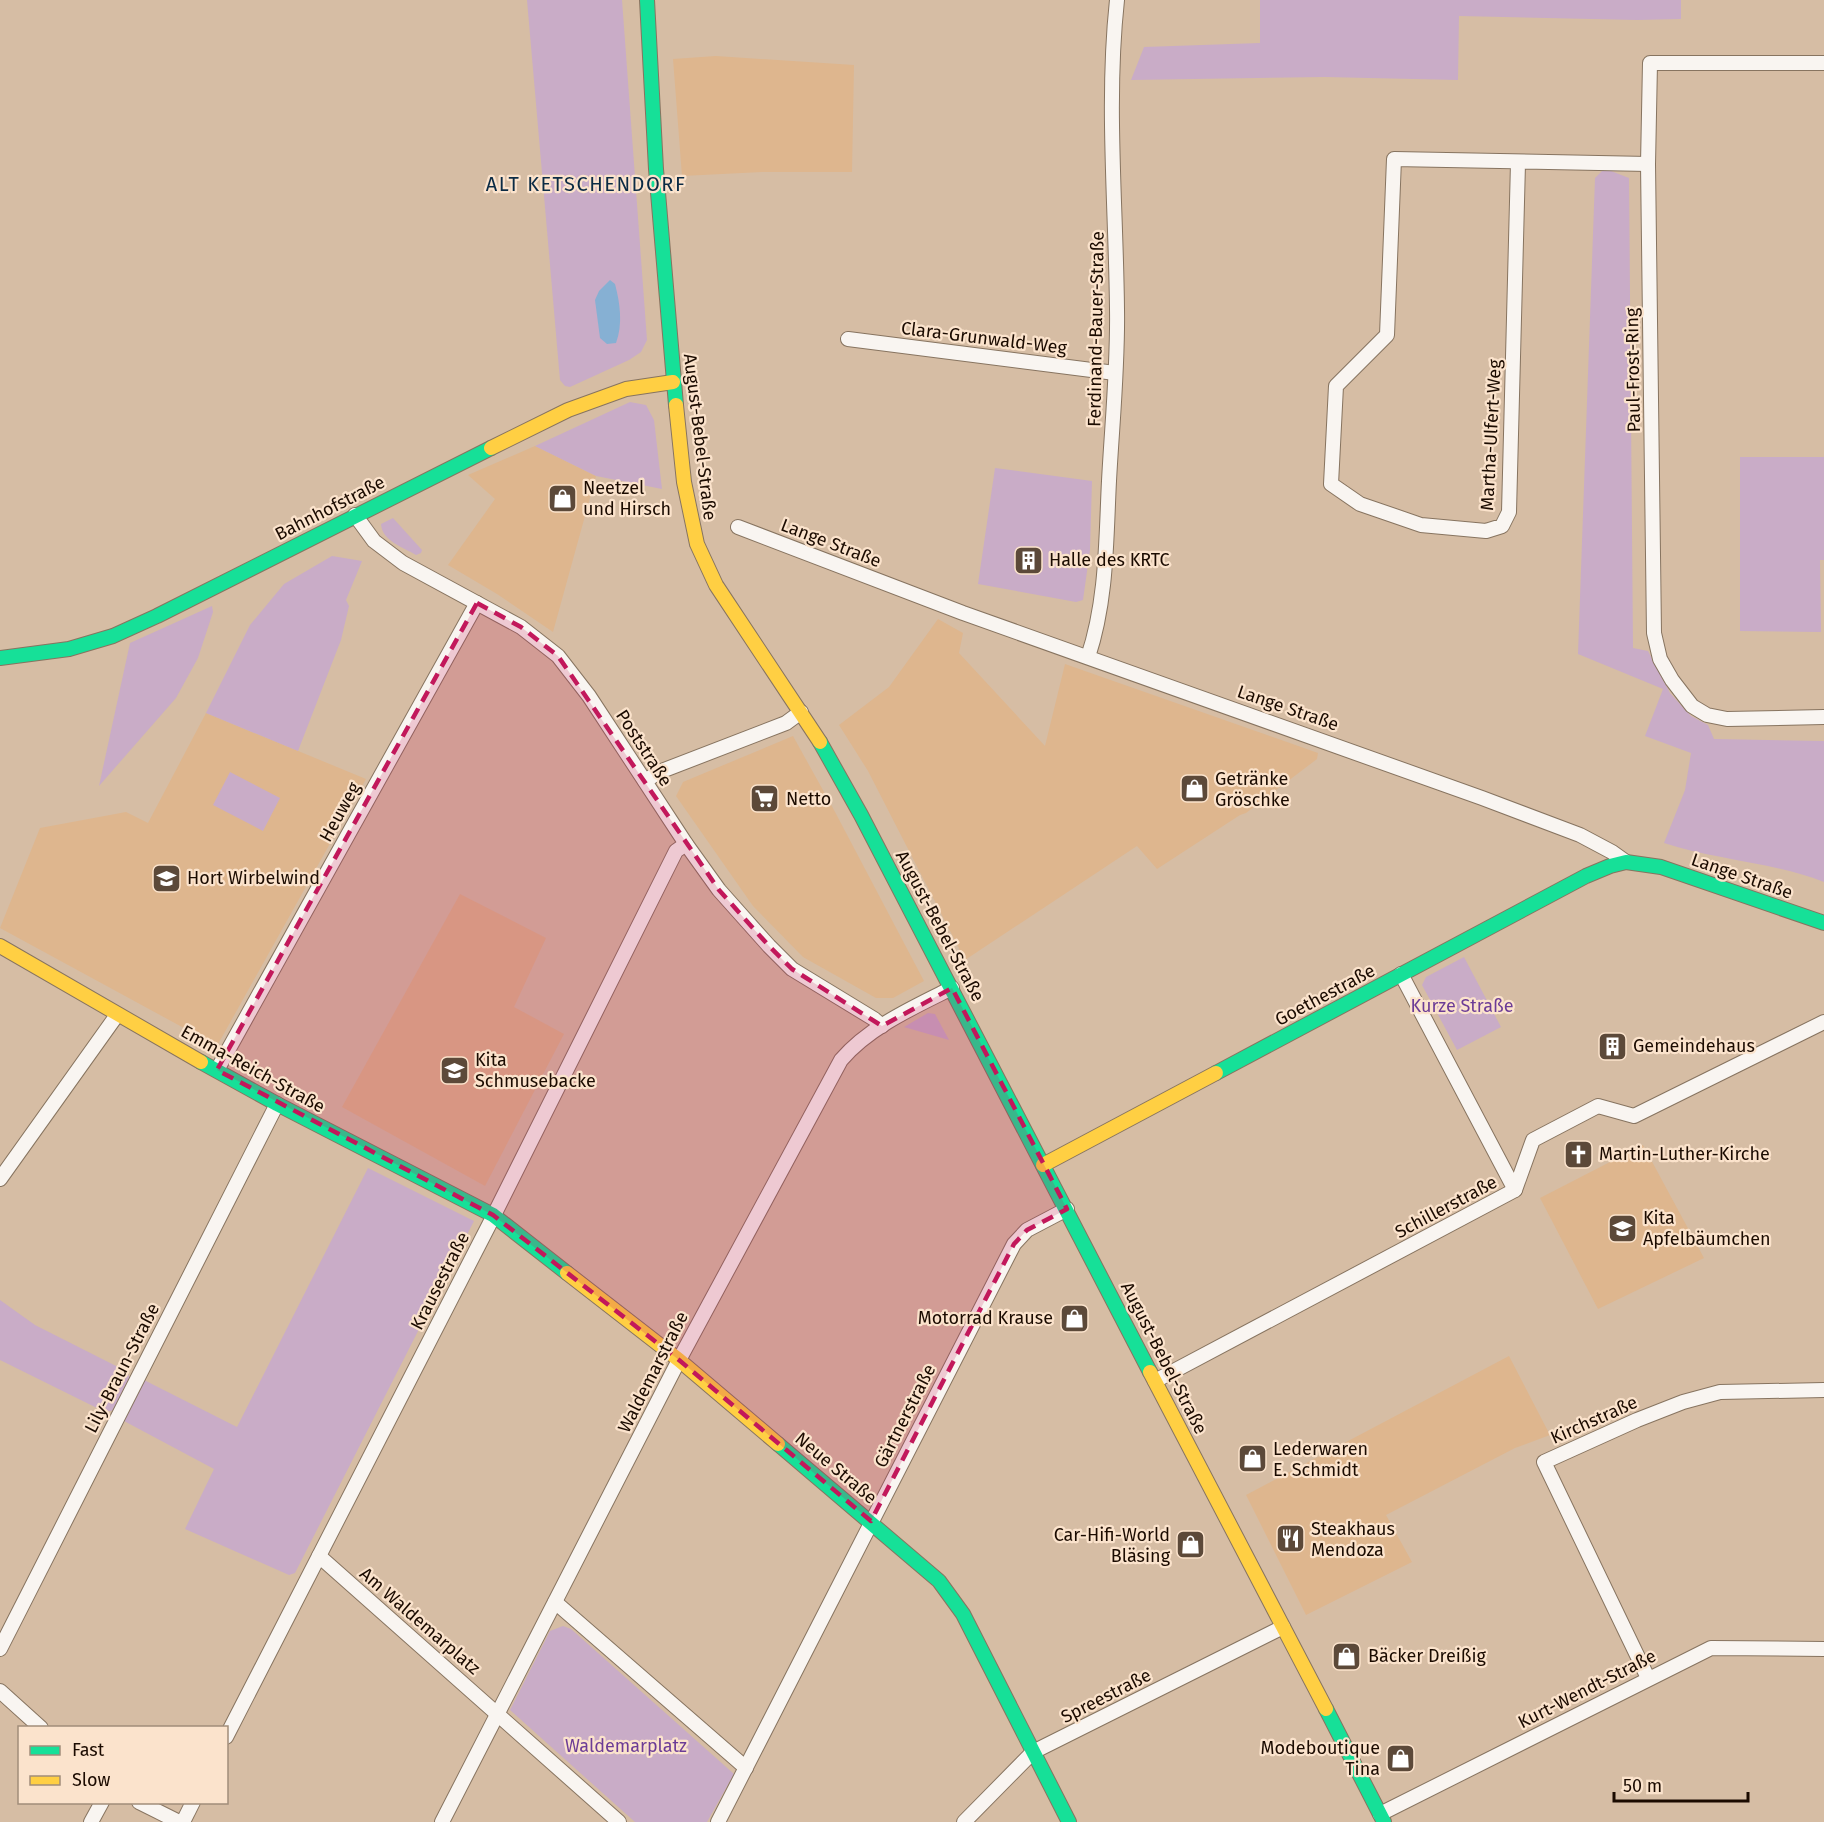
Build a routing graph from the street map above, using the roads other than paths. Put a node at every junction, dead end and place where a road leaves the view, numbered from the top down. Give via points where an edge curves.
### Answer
1 (647, 0) edge
2 (1117, 0) edge
3 (1824, 63) edge
4 (1518, 163) junction
5 (1648, 164) junction
6 (848, 339) dead end
7 (1115, 373) junction
8 (673, 382) junction
9 (355, 515) junction
10 (738, 527) dead end
11 (477, 603) junction
12 (1088, 657) junction
13 (0, 658) edge
14 (801, 712) junction
15 (1824, 717) edge
16 (645, 781) junction
17 (686, 844) junction
18 (1626, 862) junction
19 (1824, 923) edge
20 (0, 946) edge
21 (1401, 974) junction
22 (952, 988) junction
23 (117, 1015) junction
24 (1824, 1022) edge
25 (882, 1026) junction
26 (217, 1070) junction
27 (277, 1104) junction
28 (1043, 1165) junction
29 (0, 1179) edge
30 (1515, 1190) junction
31 (1067, 1209) junction
32 (494, 1215) junction
33 (679, 1360) junction
34 (1155, 1381) junction
35 (1824, 1390) edge
36 (871, 1521) junction
37 (319, 1556) junction
38 (555, 1602) junction
39 (1283, 1627) junction
40 (0, 1649) edge
41 (1824, 1649) edge
42 (1648, 1678) junction
43 (0, 1691) edge
44 (498, 1713) junction
45 (39, 1726) edge
46 (228, 1733) edge
47 (1033, 1752) junction
48 (746, 1768) junction
49 (101, 1804) edge
50 (141, 1804) edge
51 (192, 1804) edge
52 (1382, 1818) edge
53 (91, 1822) edge
54 (181, 1822) edge
55 (442, 1822) edge
56 (619, 1822) edge
57 (718, 1822) edge
58 (964, 1822) edge
59 (1069, 1822) edge

1 - 8 street, August-Bebel-Straße
2 - 7 street, Ferdinand-Bauer-Straße via 1112,50
3 - 5 street, Paul-Frost-Ring via 1650,63
4 - 4 street, Martha-Ulfert-Weg via 1394,159 1387,335 1336,386 1331,484 1360,504 1421,525 1486,531 1502,525 1509,512
4 - 5 street, Martha-Ulfert-Weg
5 - 15 street, Paul-Frost-Ring via 1654,633 1660,659 1692,706 1707,715 1727,719
6 - 7 street, Clara-Grunwald-Weg
7 - 12 street, Ferdinand-Bauer-Straße via 1104,583
8 - 9 street, Bahnhofstraße via 626,389 568,410
8 - 14 street, August-Bebel-Straße via 684,482 697,544 716,585
9 - 11 street, Poststraße via 374,542
9 - 13 street, Bahnhofstraße via 113,636 69,649
10 - 12 street, Lange Straße
11 - 16 street, Poststraße via 521,627 558,656
11 - 26 street, Heuweg
12 - 18 street, Lange Straße via 1580,835
14 - 16 street via 786,723
14 - 22 street, August-Bebel-Straße via 832,761
16 - 17 street, Poststraße
17 - 25 street, Poststraße via 719,890 792,969
17 - 32 street, Krausestraße via 676,851
18 - 19 street, Lange Straße via 1661,867
18 - 21 street, Goethestraße via 1586,876
20 - 23 street, Emma-Reich-Straße
21 - 28 street, Goethestraße
21 - 30 street
22 - 25 street, Waldemarstraße
22 - 28 street, August-Bebel-Straße
23 - 26 street, Emma-Reich-Straße
23 - 29 street
24 - 30 street, Schillerstraße via 1634,1116 1598,1106 1533,1140
25 - 33 street, Waldemarstraße via 841,1060
26 - 27 street, Emma-Reich-Straße
27 - 32 street, Emma-Reich-Straße
27 - 40 street, Lily-Braun-Straße
28 - 31 street, August-Bebel-Straße
30 - 34 street, Schillerstraße
31 - 34 street, August-Bebel-Straße
31 - 36 street, Gärtnerstraße via 1027,1230 1014,1244
32 - 33 street, Neue Straße
32 - 37 street, Krausestraße
33 - 36 street, Neue Straße
33 - 38 street, Waldemarstraße
34 - 39 street, August-Bebel-Straße
35 - 42 street, Kirchstraße via 1720,1392 1637,1420 1544,1462
36 - 47 street, Neue Straße via 939,1581 963,1614
36 - 48 street, Gärtnerstraße
37 - 44 street, Am Waldemarplatz
37 - 46 street, Krausestraße
38 - 44 street, Waldemarstraße
38 - 48 street
39 - 47 street, Spreestraße
39 - 52 street, August-Bebel-Straße
41 - 42 street, Kurt-Wendt-Straße via 1711,1648
42 - 52 street, Kurt-Wendt-Straße
43 - 45 street
44 - 55 street, Waldemarstraße
44 - 56 street
47 - 58 street, Spreestraße
47 - 59 street, Neue Straße
48 - 57 street, Gärtnerstraße
49 - 53 street
50 - 54 street
51 - 54 street

